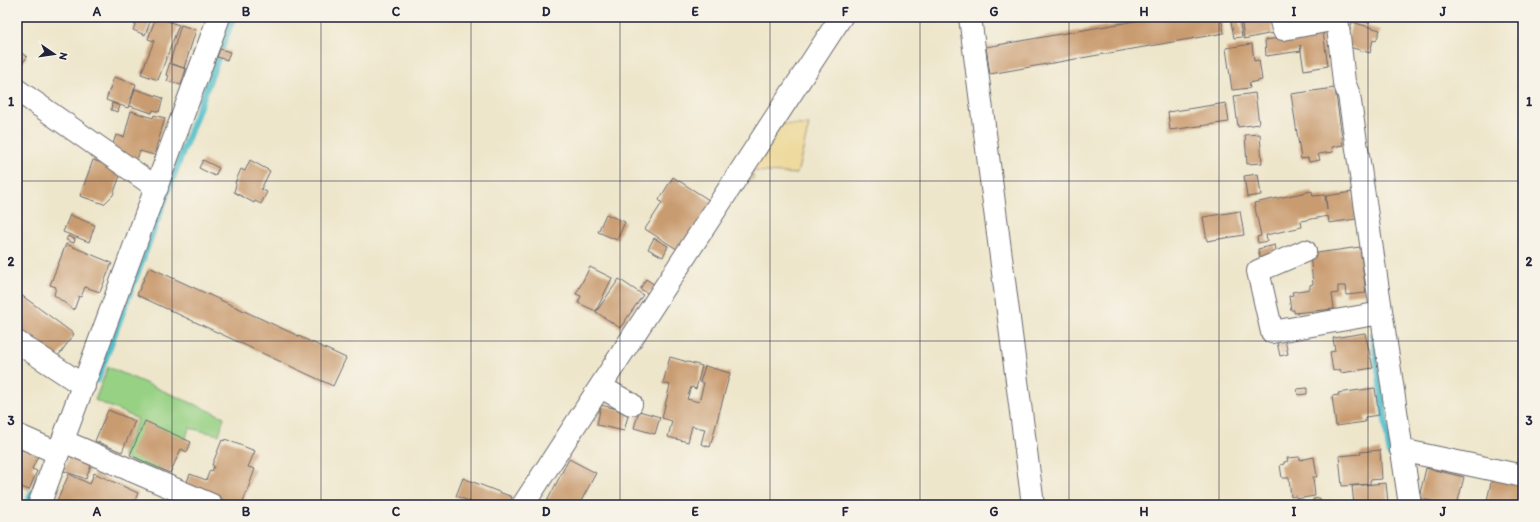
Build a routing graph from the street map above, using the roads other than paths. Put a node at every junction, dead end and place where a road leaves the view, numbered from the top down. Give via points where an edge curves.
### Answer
1 (220, 17) edge
2 (841, 17) edge
3 (970, 17) edge
4 (1280, 17) edge
5 (1333, 19) edge
6 (17, 90) edge
7 (151, 184) junction
8 (1305, 251) dead end
9 (1374, 315) junction
10 (17, 342) edge
11 (78, 382) junction
12 (601, 387) junction
13 (631, 404) dead end
14 (17, 435) edge
15 (54, 448) junction
16 (1402, 450) junction
17 (1523, 476) edge
18 (39, 505) edge
19 (212, 505) edge
20 (523, 505) edge
21 (1033, 505) edge
22 (1410, 505) edge

1 - 7 street
2 - 12 street
3 - 21 street
4 - 5 street via 1283,30
5 - 9 street via 1344,82 1349,95
6 - 7 street
7 - 11 street
8 - 9 street via 1258,271 1272,332
9 - 16 street
10 - 11 street
11 - 15 street
12 - 13 street
12 - 20 street
14 - 15 street
15 - 18 street
15 - 19 street
16 - 17 street
16 - 22 street

